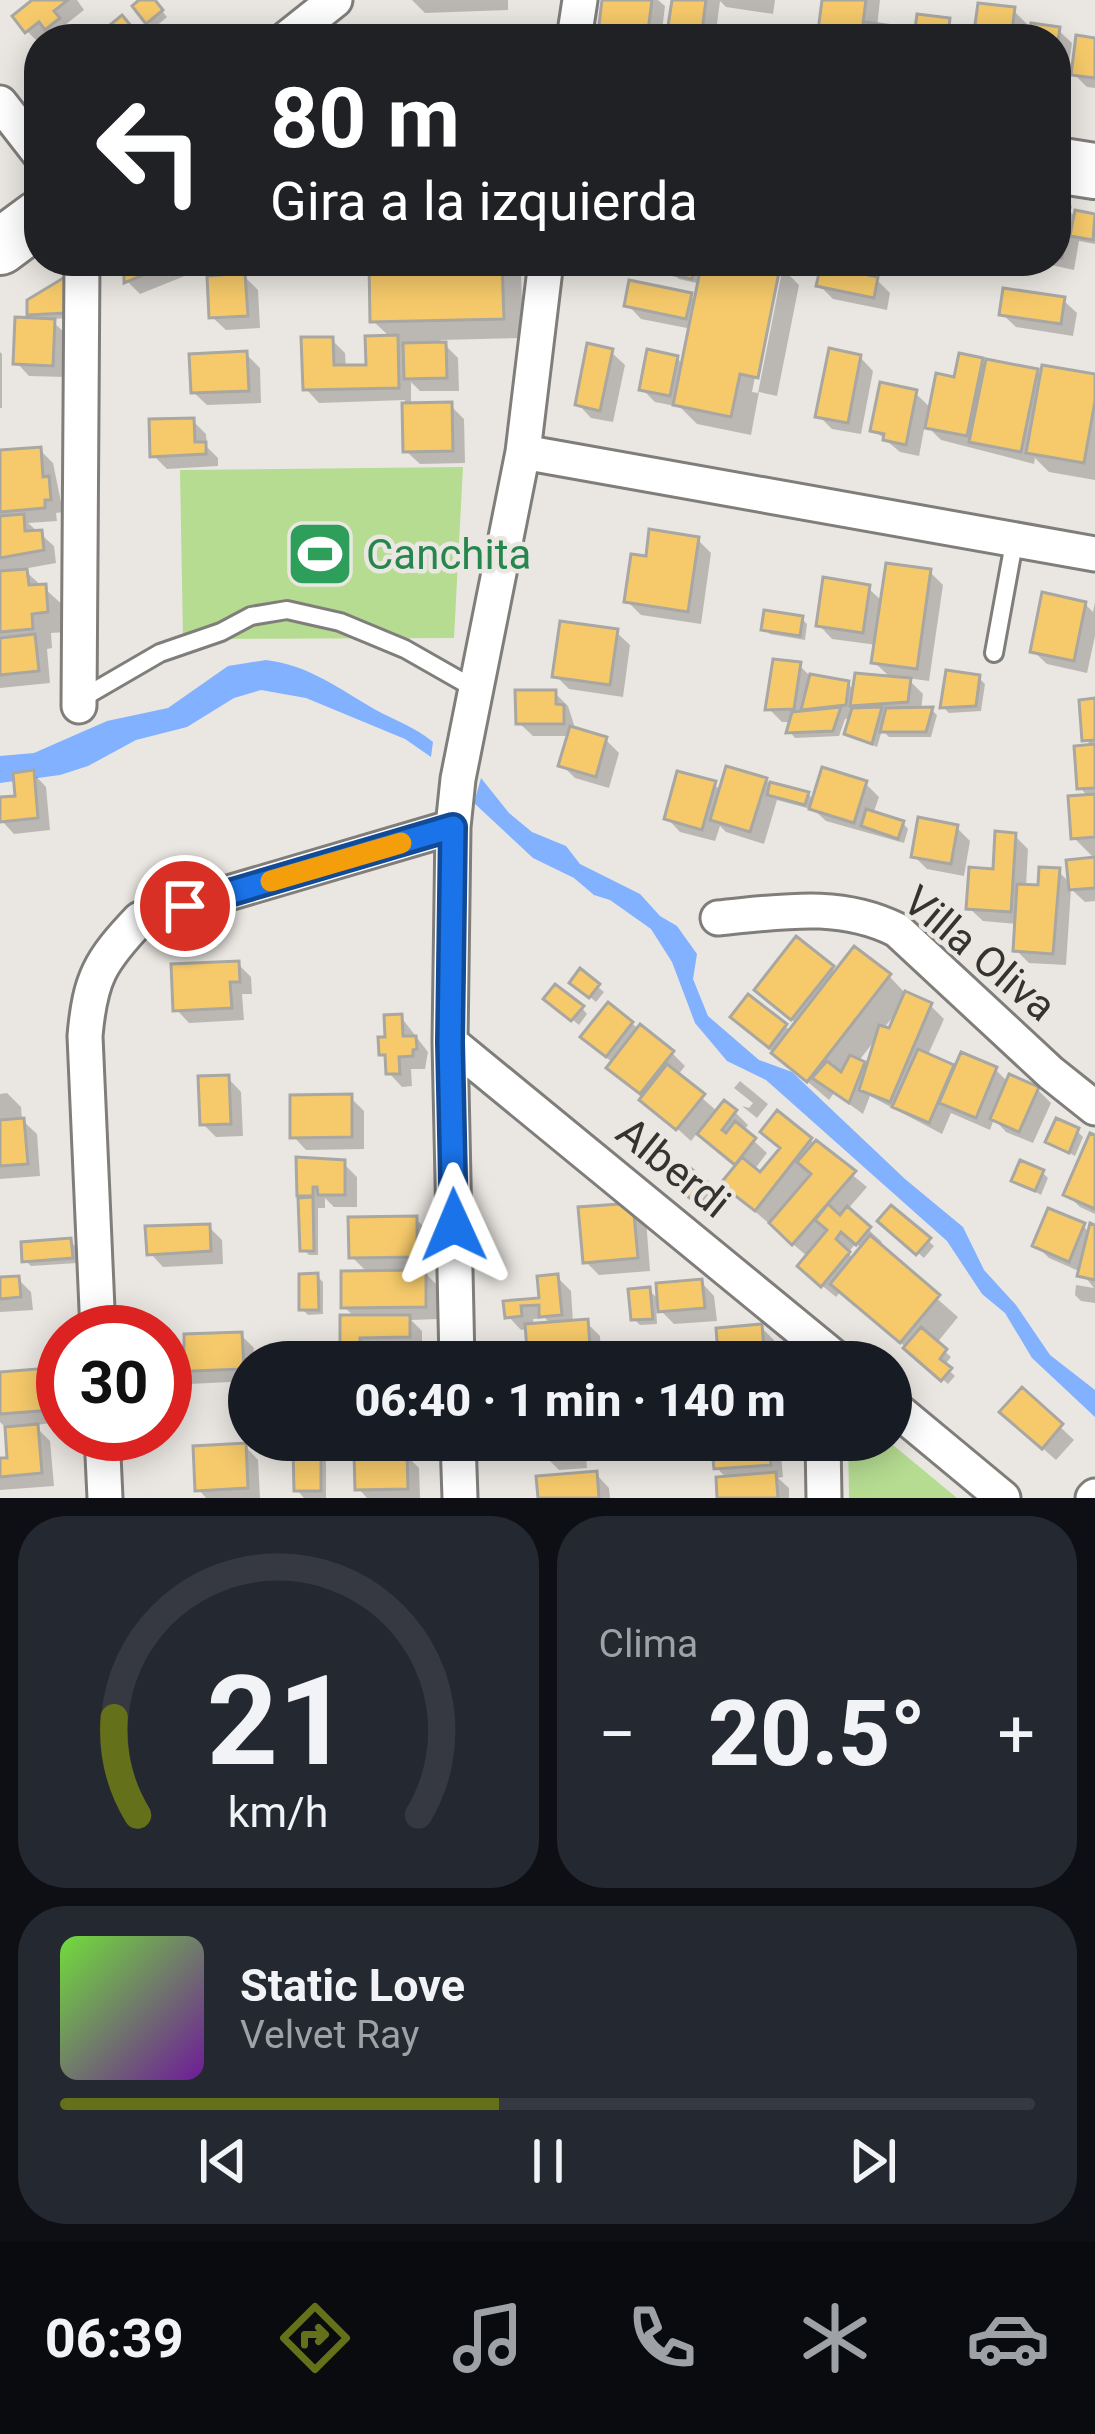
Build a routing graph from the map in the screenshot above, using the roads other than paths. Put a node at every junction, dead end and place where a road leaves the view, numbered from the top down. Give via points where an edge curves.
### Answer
1 (335, 0) edge
2 (305, 24) edge
3 (0, 103) edge
4 (24, 134) edge
5 (82, 276) edge
6 (544, 276) edge
7 (523, 452) junction
8 (1014, 543) junction
9 (1095, 554) edge
10 (994, 653) dead end
11 (478, 691) junction
12 (79, 703) joint
13 (453, 827) junction
14 (718, 918) dead end
15 (450, 1042) junction
16 (1095, 1108) edge
17 (97, 1305) edge
18 (457, 1341) edge
19 (808, 1341) edge
20 (912, 1422) edge
21 (103, 1461) edge
22 (459, 1461) edge
23 (823, 1461) edge
24 (105, 1498) edge
25 (460, 1498) edge
26 (824, 1498) edge
27 (1003, 1498) edge

1 - 2 street
3 - 4 street
5 - 12 street
6 - 7 street
7 - 8 street
7 - 11 street
8 - 9 street
8 - 10 lane
11 - 12 lane via 405,649 287,610 160,653
11 - 13 street
13 - 15 street
13 - 17 street via 140,920 111,950 89,990 85,1036
14 - 16 street, Villa Oliva via 815,909 870,916 897,929
15 - 18 street
15 - 19 street, Alberdi
20 - 27 street
21 - 24 street
22 - 25 street
23 - 26 street

